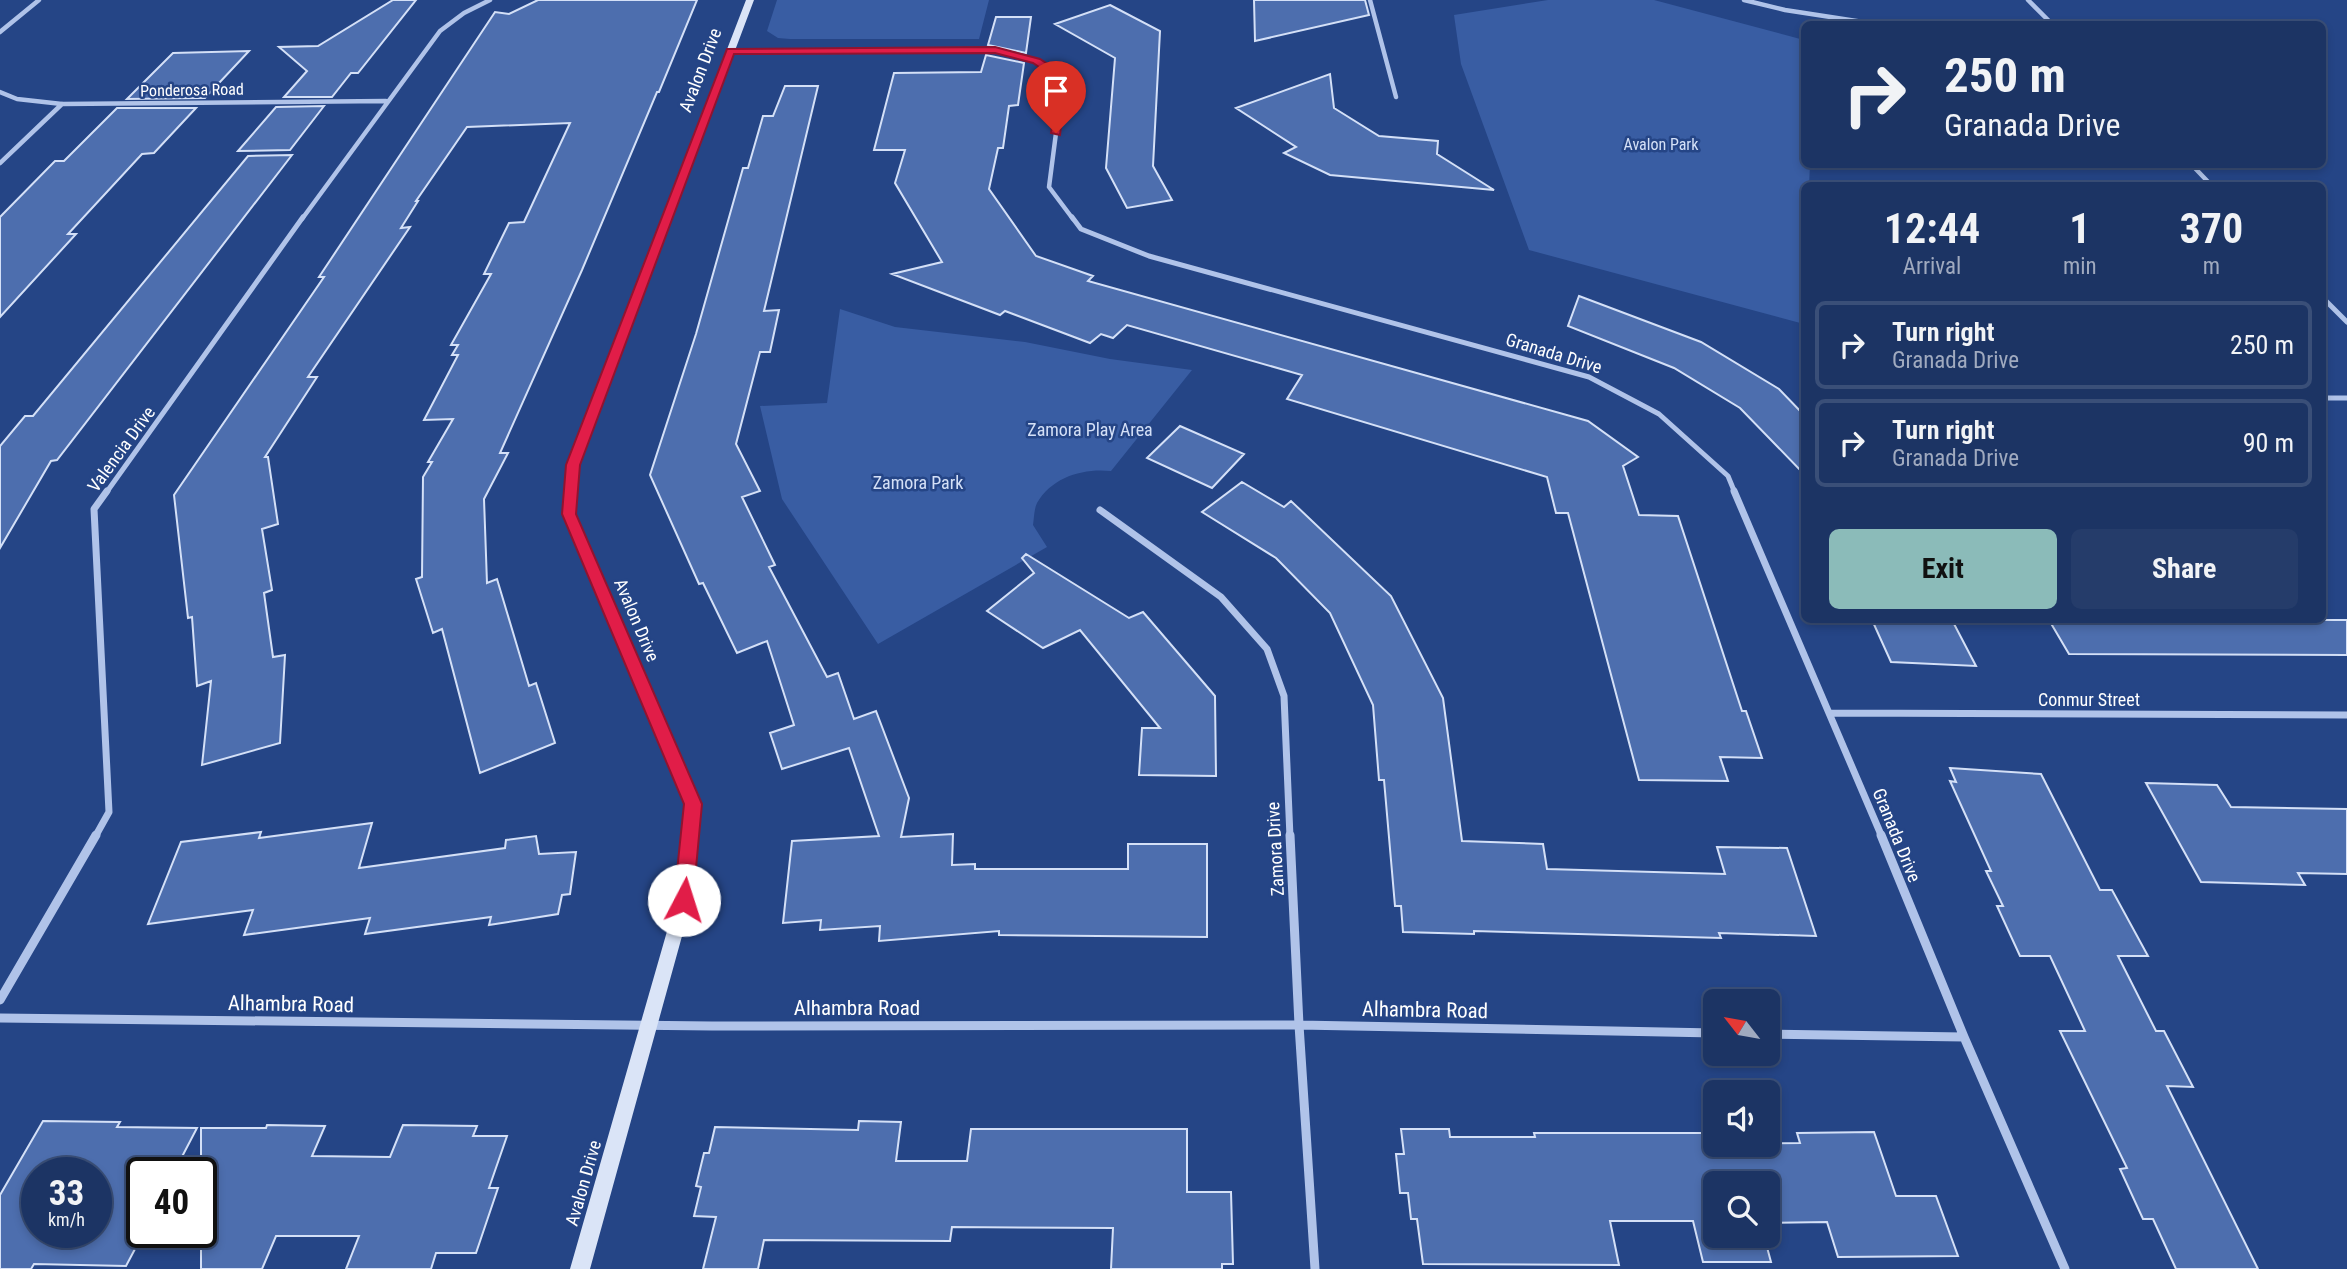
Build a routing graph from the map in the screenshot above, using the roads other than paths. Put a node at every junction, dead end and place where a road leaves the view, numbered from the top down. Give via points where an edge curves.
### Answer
1 (39, 0) edge
2 (491, 0) edge
3 (750, 0) edge
4 (1370, 0) edge
5 (1744, 0) edge
6 (2028, 0) edge
7 (1856, 21) edge
8 (2049, 21) edge
9 (0, 32) edge
10 (730, 51) junction
11 (0, 92) edge
12 (1396, 97) dead end
13 (386, 101) junction
14 (62, 104) junction
15 (0, 163) edge
16 (2195, 168) edge
17 (2208, 182) edge
18 (2326, 301) edge
19 (2347, 322) edge
20 (2326, 398) edge
21 (2347, 398) edge
22 (1100, 510) dead end
23 (1830, 713) junction
24 (2347, 715) edge
25 (0, 1000) edge
26 (0, 1018) edge
27 (650, 1025) junction
28 (1299, 1025) junction
29 (1703, 1033) edge
30 (1780, 1034) edge
31 (1964, 1037) junction
32 (580, 1269) edge
33 (1315, 1269) edge
34 (2065, 1269) edge

1 - 9 street
2 - 13 street, Valencia Drive via 440,31
3 - 10 street, Avalon Drive
4 - 12 street
5 - 7 street
6 - 8 street
10 - 23 street, Granada Drive via 995,50 1036,61 1063,79 1049,187 1082,229 1149,256 1589,377 1660,414 1728,476
10 - 27 street, Avalon Drive via 572,477 569,514 693,804 684,900
11 - 14 street, Ponderosa Road
13 - 14 street, Ponderosa Road
13 - 25 street, Valencia Drive via 94,509 109,813
14 - 15 street
16 - 17 street
18 - 19 street
20 - 21 street
22 - 28 street, Zamora Drive via 1221,597 1267,649 1284,696
23 - 24 street, Conmur Street
23 - 31 street, Granada Drive
26 - 27 street, Alhambra Road
27 - 28 street, Alhambra Road
27 - 32 street, Avalon Drive
28 - 29 street, Alhambra Road
28 - 33 street, Zamora Drive
30 - 31 street
31 - 34 street, Granada Drive

